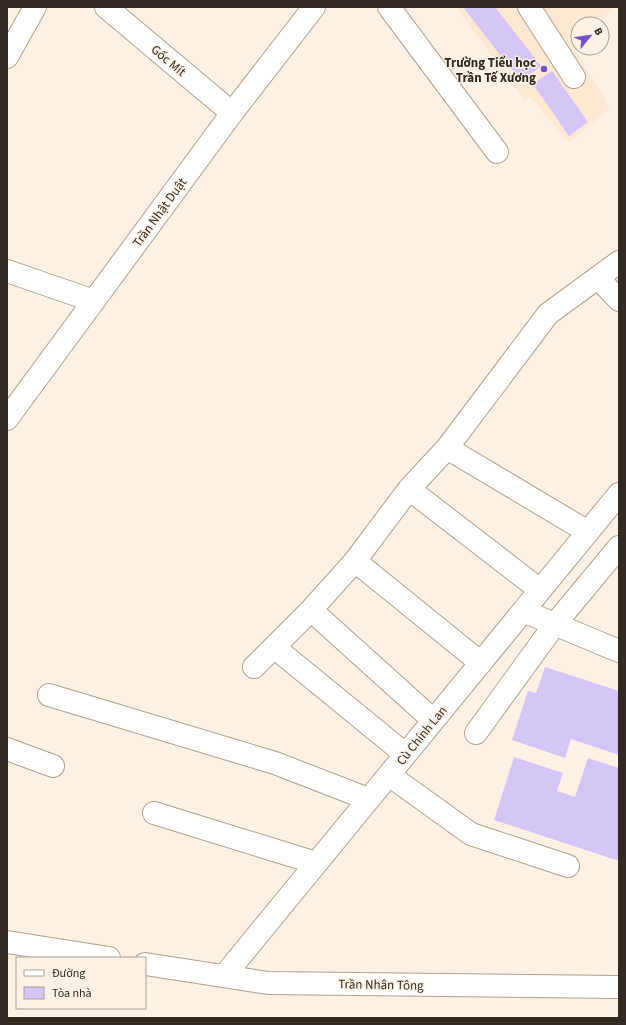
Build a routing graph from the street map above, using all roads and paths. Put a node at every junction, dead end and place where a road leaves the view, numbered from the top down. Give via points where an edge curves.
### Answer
1 (34, 7) edge
2 (106, 7) edge
3 (314, 7) edge
4 (389, 7) edge
5 (529, 7) edge
6 (7, 57) edge
7 (574, 77) dead end
8 (232, 113) junction
9 (496, 152) dead end
10 (619, 262) edge
11 (7, 271) edge
12 (598, 278) junction
13 (619, 300) edge
14 (94, 301) junction
15 (7, 419) edge
16 (448, 448) junction
17 (409, 489) junction
18 (619, 494) edge
19 (588, 532) junction
20 (619, 547) edge
21 (355, 561) junction
22 (540, 590) junction
23 (311, 610) junction
24 (523, 611) junction
25 (555, 624) junction
26 (274, 647) junction
27 (619, 651) edge
28 (480, 663) junction
29 (254, 666) dead end
30 (49, 695) dead end
31 (433, 720) junction
32 (476, 733) dead end
33 (7, 749) edge
34 (406, 754) junction
35 (53, 766) dead end
36 (389, 775) junction
37 (368, 799) junction
38 (154, 813) dead end
39 (316, 864) junction
40 (568, 866) dead end
41 (7, 942) edge
42 (104, 957) edge
43 (146, 964) edge
44 (224, 976) junction
45 (619, 986) edge

1 - 6 street
2 - 8 street, Gốc Mít
3 - 8 street, Trần Nhật Duật
4 - 9 street
5 - 7 street
8 - 14 street, Trần Nhật Duật
10 - 12 street
11 - 14 street
12 - 13 street
12 - 16 street via 548,314
14 - 15 street, Trần Nhật Duật
16 - 17 street
16 - 19 street
17 - 21 street
17 - 22 street
18 - 19 street, Cù Chính Lan
19 - 22 street, Cù Chính Lan
20 - 25 street
21 - 23 street
21 - 28 street
22 - 24 street, Cù Chính Lan
23 - 26 street
23 - 31 street
24 - 25 street
24 - 28 street, Cù Chính Lan
25 - 27 street
25 - 32 street
26 - 29 street
26 - 34 street
28 - 31 street, Cù Chính Lan
30 - 37 street via 275,763
31 - 34 street, Cù Chính Lan
33 - 35 street
34 - 36 street, Cù Chính Lan
36 - 37 street, Cù Chính Lan
36 - 40 street via 471,834
37 - 39 street, Cù Chính Lan
38 - 39 street
39 - 44 street, Cù Chính Lan
41 - 42 street
43 - 44 street, Trần Nhân Tông
44 - 45 street, Trần Nhân Tông via 268,983

